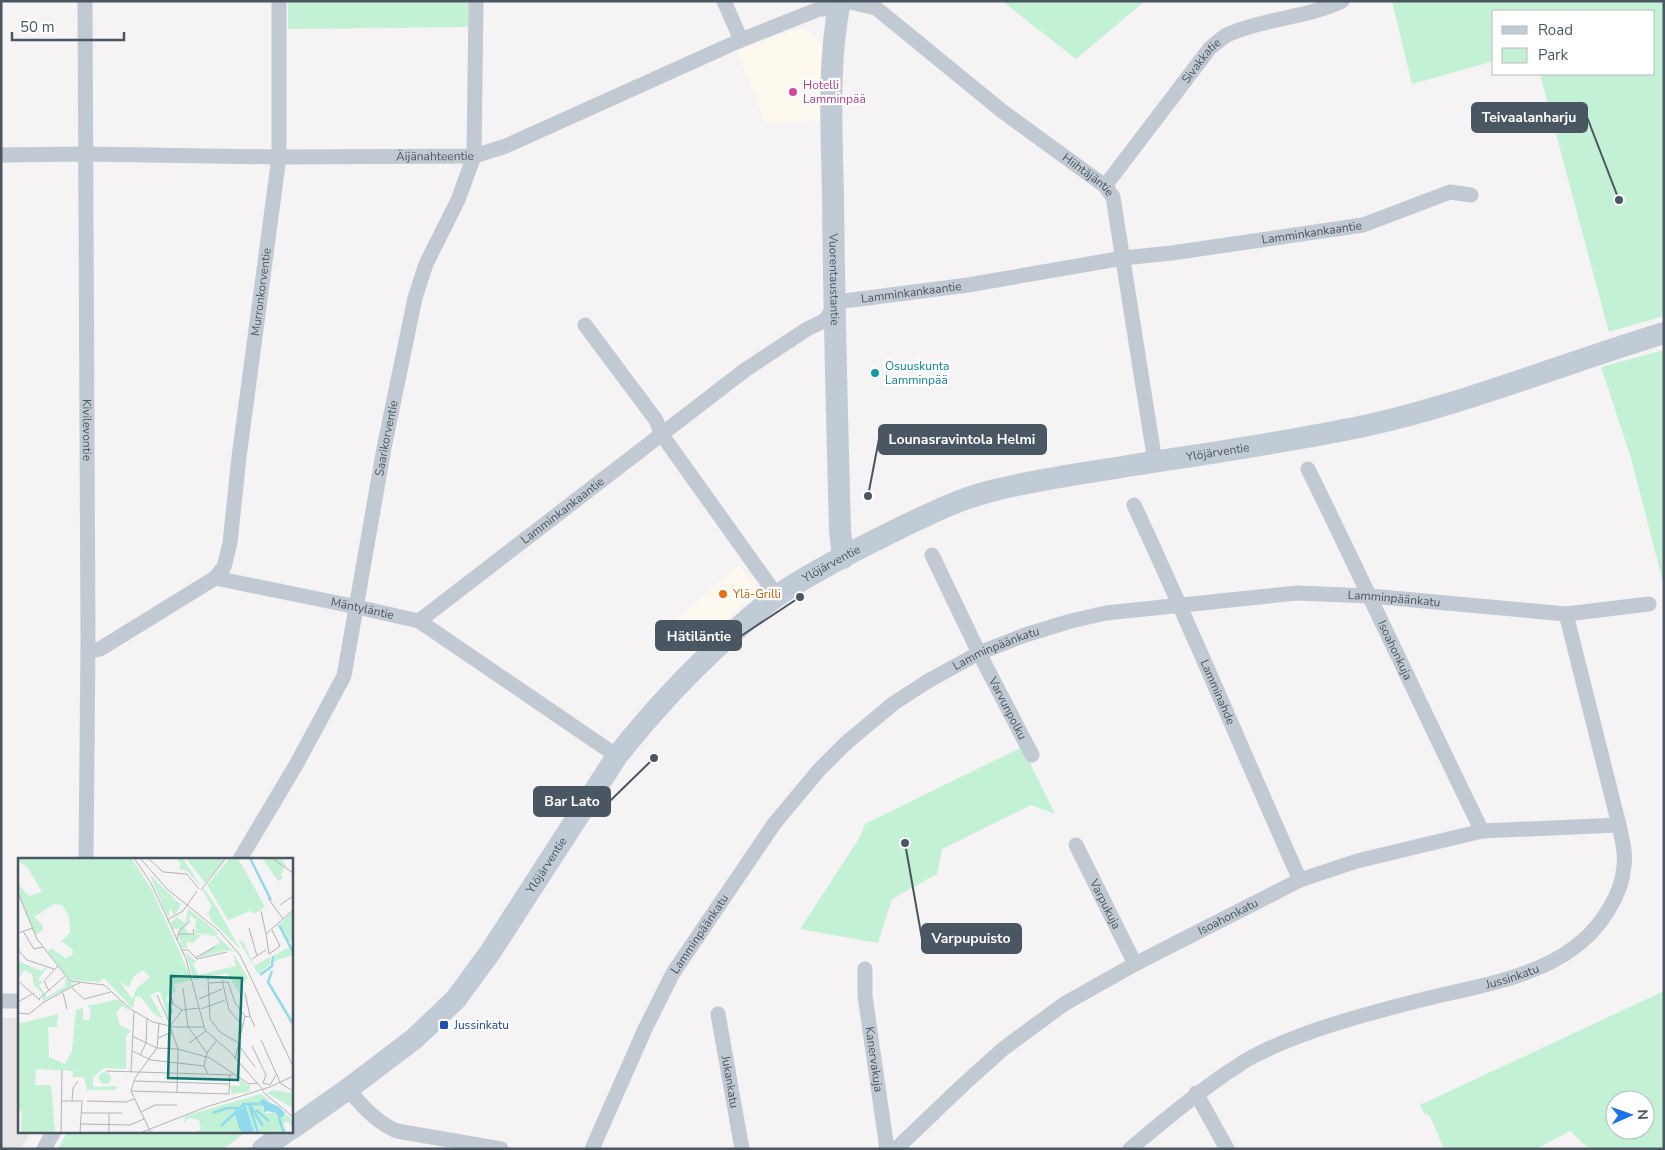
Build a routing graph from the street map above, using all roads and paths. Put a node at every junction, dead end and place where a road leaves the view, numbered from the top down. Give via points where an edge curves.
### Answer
1 (85, 1) edge
2 (279, 1) edge
3 (476, 1) edge
4 (724, 1) edge
5 (1342, 1) edge
6 (842, 4) edge
7 (881, 5) edge
8 (741, 40) junction
9 (84, 154) junction
10 (1, 155) edge
11 (474, 156) junction
12 (279, 157) junction
13 (1105, 186) junction
14 (1471, 195) dead end
15 (1123, 258) junction
16 (834, 308) junction
17 (585, 325) dead end
18 (1664, 333) edge
19 (662, 435) junction
20 (1155, 462) junction
21 (1308, 469) dead end
22 (1134, 505) dead end
23 (932, 555) dead end
24 (843, 558) junction
25 (215, 578) junction
26 (777, 596) junction
27 (1370, 596) junction
28 (1650, 604) dead end
29 (1180, 605) junction
30 (357, 606) junction
31 (1566, 614) junction
32 (419, 621) junction
33 (88, 652) junction
34 (979, 654) junction
35 (1032, 755) dead end
36 (617, 756) junction
37 (1619, 825) junction
38 (1482, 831) junction
39 (1076, 845) dead end
40 (86, 858) edge
41 (241, 858) edge
42 (1300, 880) junction
43 (1135, 964) junction
44 (865, 969) dead end
45 (1, 1001) edge
46 (18, 1001) edge
47 (718, 1014) dead end
48 (348, 1089) junction
49 (1196, 1093) junction
50 (292, 1127) edge
51 (53, 1132) edge
52 (286, 1132) edge
53 (44, 1149) edge
54 (263, 1149) edge
55 (501, 1149) edge
56 (592, 1149) edge
57 (742, 1149) edge
58 (887, 1149) edge
59 (896, 1149) edge
60 (1130, 1149) edge
61 (1227, 1149) edge

1 - 9 street, Kivilevontie
2 - 12 street, Murronkorventie
3 - 11 street, Saarikorventie
4 - 8 street
5 - 13 street, Sivakkatie via 1329,8 1228,35 1210,48
6 - 7 street, Hiihtäjäntie
6 - 8 street, Äijänahteentie via 819,9
6 - 16 main road, Vuorentaustantie via 833,68
7 - 13 street, Hiihtäjäntie via 1002,111
8 - 11 street, Äijänahteentie via 506,146
9 - 10 street, Äijänahteentie
9 - 12 street, Äijänahteentie
9 - 33 street, Kivilevontie
11 - 12 street, Äijänahteentie
11 - 30 street, Saarikorventie via 458,200 426,264 415,298 384,448
12 - 25 street, Murronkorventie via 230,543 224,567
13 - 15 street, Hiihtäjäntie via 1113,197
14 - 15 street, Lamminkankaantie via 1450,192 1363,224
15 - 16 street, Lamminkankaantie via 968,285 844,301
15 - 20 street, Hiihtäjäntie
16 - 19 street, Lamminkankaantie via 824,321 745,370
16 - 24 main road, Vuorentaustantie
17 - 19 street via 656,420
18 - 20 main road, Ylöjärventie via 1400,418
19 - 26 street
19 - 32 street, Lamminkankaantie
20 - 24 main road, Ylöjärventie via 988,491 941,509
21 - 27 street, Isoahonkuja
22 - 29 street, Lamminahde
23 - 34 street, Varvunpolku
24 - 26 main road, Ylöjärventie
25 - 30 street, Mäntyläntie
25 - 33 street via 100,649
26 - 36 main road, Ylöjärventie via 698,664
27 - 29 street, Lamminpäänkatu via 1297,593
27 - 31 street, Lamminpäänkatu
27 - 38 street, Isoahonkuja
28 - 31 street, Lamminpäänkatu
29 - 34 street, Lamminpäänkatu via 1071,620
29 - 42 street, Lamminahde
30 - 32 street, Mäntyläntie
30 - 41 street, Saarikorventie via 344,676
31 - 37 street, Jussinkatu
32 - 36 street, Mäntyläntie
33 - 40 street, Kivilevontie
34 - 35 street, Varvunpolku
34 - 56 street, Lamminpäänkatu via 894,703 819,770 774,824 673,973
36 - 48 main road, Ylöjärventie via 491,951 460,993 414,1039
37 - 38 street, Isoahonkatu
37 - 49 street, Jussinkatu via 1624,856 1620,887 1599,924 1586,940 1572,950 1506,980 1374,1011 1302,1035 1253,1056
38 - 42 street, Isoahonkatu via 1357,861
39 - 43 street, Varpukuja
42 - 43 street, Isoahonkatu
43 - 59 street, Isoahonkatu via 1064,1004 1003,1049
44 - 58 street, Kanervakuja via 865,996
45 - 46 street
47 - 57 street, Jukankatu
48 - 50 main road, Ylöjärventie
48 - 55 street via 362,1106 397,1132
49 - 60 street, Jussinkatu
49 - 61 street
51 - 53 street
52 - 54 main road

